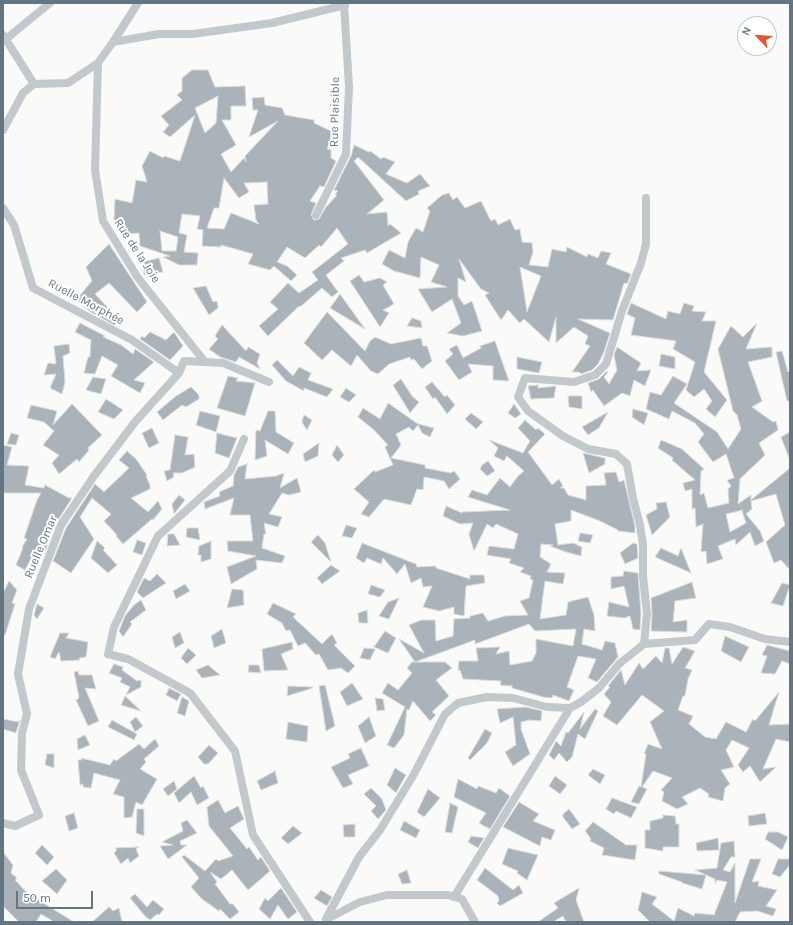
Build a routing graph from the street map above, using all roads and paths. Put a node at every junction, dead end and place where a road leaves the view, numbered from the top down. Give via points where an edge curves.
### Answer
1 (50, 3) edge
2 (138, 3) edge
3 (345, 4) edge
4 (4, 37) edge
5 (113, 42) junction
6 (98, 63) junction
7 (34, 84) junction
8 (3, 130) edge
9 (646, 198) dead end
10 (3, 208) edge
11 (316, 216) dead end
12 (205, 362) junction
13 (179, 373) junction
14 (268, 382) dead end
15 (244, 439) dead end
16 (790, 642) edge
17 (644, 644) junction
18 (570, 708) junction
19 (3, 823) edge
20 (454, 896) junction
21 (325, 920) edge
22 (310, 922) edge
23 (475, 922) edge

1 - 4 street
2 - 5 street
3 - 5 street via 272,23 193,34 159,34
3 - 11 street, Rue Plaisible via 349,87 346,154
4 - 7 street
5 - 6 street
6 - 7 street via 68,83
6 - 12 street, Rue de la Joie via 95,170 103,221 138,278
7 - 8 street via 23,93
9 - 17 street via 646,244 606,364 595,375 574,382 525,378 518,397 528,411 563,436 588,449 616,454 627,464 643,545 647,614
10 - 13 street, Ruelle Morphée via 14,225 33,288 132,340
12 - 13 street, Ruelle Omar via 184,362
12 - 14 street, Ruelle Omar via 223,363
13 - 19 street, Ruelle Omar via 135,422 94,476 62,525 29,609 18,674 28,714 22,733 21,770 39,815 16,826
15 - 22 street via 230,471 158,536 114,627 108,654 128,660 190,693 235,751 253,835
16 - 17 street via 765,639 730,627 709,624 695,640
17 - 18 street via 619,664 599,688
18 - 20 street
18 - 21 street via 547,707 513,698 487,698 458,703 445,714 413,776 380,830 359,857
20 - 21 street via 387,895 360,902
20 - 23 street via 462,899

